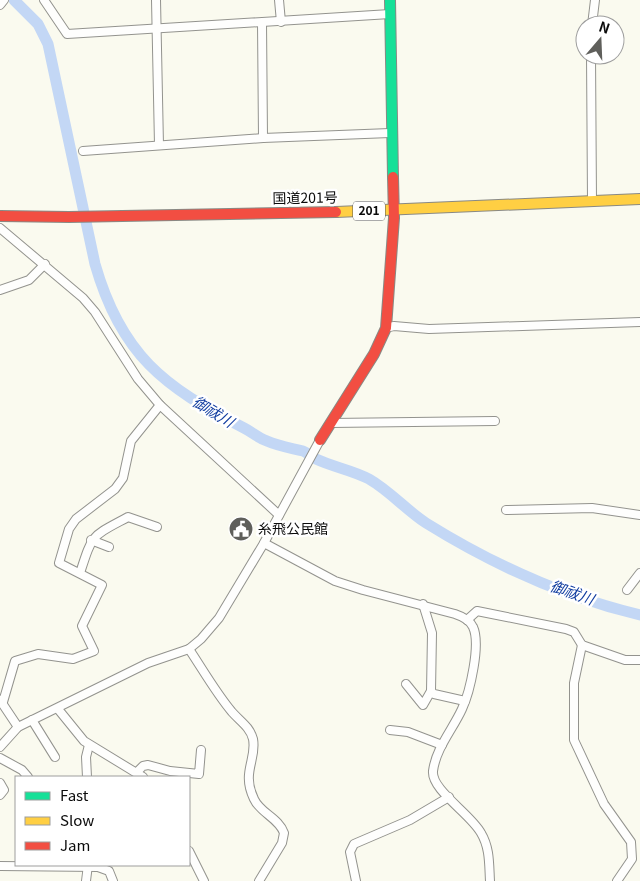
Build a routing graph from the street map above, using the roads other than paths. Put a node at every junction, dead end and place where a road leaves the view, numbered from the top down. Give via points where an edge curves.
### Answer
1 (4, 0) edge
2 (44, 0) edge
3 (156, 0) edge
4 (279, 0) edge
5 (390, 0) edge
6 (595, 0) edge
7 (0, 5) edge
8 (390, 14) junction
9 (593, 15) edge
10 (281, 22) junction
11 (262, 23) junction
12 (158, 30) junction
13 (591, 65) edge
14 (390, 132) junction
15 (263, 138) junction
16 (159, 146) junction
17 (83, 151) dead end
18 (640, 199) edge
19 (592, 201) junction
20 (640, 206) edge
21 (393, 214) junction
22 (0, 216) edge
23 (69, 220) junction
24 (0, 223) edge
25 (0, 228) edge
26 (45, 264) junction
27 (0, 290) edge
28 (640, 322) edge
29 (386, 328) junction
30 (160, 406) junction
31 (495, 421) dead end
32 (331, 423) junction
33 (320, 440) joint
34 (506, 510) dead end
35 (280, 515) junction
36 (640, 515) edge
37 (157, 527) dead end
38 (90, 540) junction
39 (264, 543) junction
40 (109, 547) dead end
41 (80, 573) junction
42 (640, 573) edge
43 (627, 590) dead end
44 (423, 604) junction
45 (467, 620) junction
46 (582, 645) junction
47 (189, 649) junction
48 (640, 660) edge
49 (406, 684) dead end
50 (430, 691) junction
51 (2, 701) edge
52 (465, 701) junction
53 (58, 709) junction
54 (32, 720) junction
55 (18, 727) junction
56 (390, 730) dead end
57 (89, 745) junction
58 (442, 745) junction
59 (0, 747) edge
60 (201, 750) dead end
61 (55, 757) dead end
62 (0, 758) edge
63 (140, 774) edge
64 (27, 776) edge
65 (87, 776) edge
66 (0, 783) edge
67 (0, 795) edge
68 (449, 797) junction
69 (190, 853) edge
70 (0, 866) edge
71 (88, 866) edge
72 (86, 881) edge
73 (113, 881) edge
74 (204, 881) edge
75 (259, 881) edge
76 (356, 881) edge
77 (490, 881) edge
78 (617, 881) edge

1 - 7 street
2 - 12 street via 67,34
3 - 12 street
4 - 10 street
5 - 8 main road
6 - 9 street
8 - 10 street
8 - 14 main road
10 - 11 street
11 - 12 street
11 - 15 street
12 - 16 street
13 - 19 street
14 - 15 street
14 - 21 main road
15 - 16 street
16 - 17 street
18 - 19 main road, 国道201号 / 201
19 - 21 main road, 国道201号 / 201
20 - 21 main road, 国道201号 / 201
21 - 23 main road, 国道201号 / 201
21 - 29 main road
22 - 23 main road, 国道201号 / 201
23 - 24 main road, 国道201号 / 201
25 - 26 street
26 - 27 street via 29,280
26 - 30 street via 95,312 138,379
28 - 29 street
29 - 32 main road via 374,354
30 - 35 street
30 - 41 street via 131,441 122,478 115,489 76,519 69,529 59,563
31 - 32 street
32 - 33 main road
33 - 35 street
34 - 36 street via 592,508
35 - 39 street
37 - 38 street via 128,517
38 - 40 street
38 - 41 street
39 - 44 street via 336,581
39 - 47 street via 219,618
41 - 51 street via 102,585 82,626 94,651 73,659 38,654 15,661
42 - 43 street
44 - 45 street
44 - 50 street via 432,633
45 - 46 street via 477,611 566,629 574,632
45 - 52 street via 473,627 476,641
46 - 48 street via 625,660
46 - 78 street via 574,683 574,740 604,804 631,842 632,859
47 - 53 street via 148,663
47 - 75 street via 228,706 252,734 254,750 248,770 250,792 259,808 279,824 284,833 282,843
49 - 50 street via 423,705
50 - 52 street
51 - 55 street
52 - 58 street
53 - 54 street
53 - 57 street
54 - 55 street
54 - 61 street
55 - 59 street
56 - 58 street via 408,732
57 - 63 street
57 - 65 street
58 - 68 street via 433,774 436,784
60 - 63 street via 199,774 148,765 143,766
62 - 64 street
66 - 67 street via 4,790
68 - 76 street via 410,820 354,844 350,852
68 - 77 street via 475,823 484,839 489,854
69 - 74 street
70 - 71 street
71 - 72 street
71 - 73 street via 109,871

